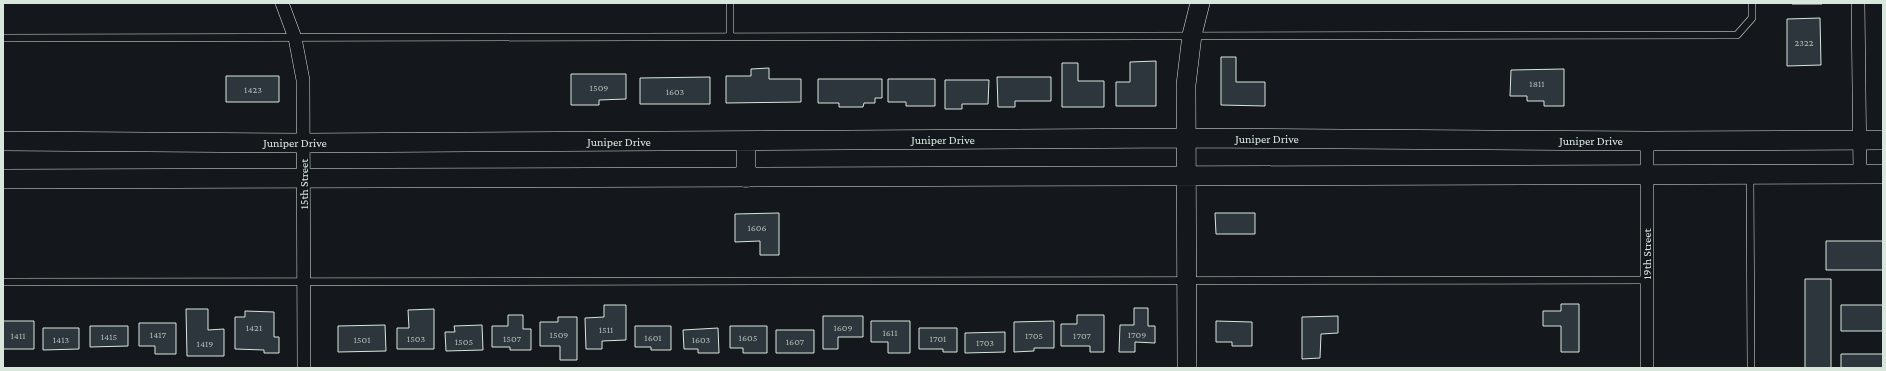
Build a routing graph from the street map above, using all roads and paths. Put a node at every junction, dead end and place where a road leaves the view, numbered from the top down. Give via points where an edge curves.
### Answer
1 (282, 3) edge
2 (730, 3) edge
3 (1200, 3) edge
4 (1752, 3) edge
5 (1858, 3) edge
6 (1192, 35) junction
7 (730, 36) junction
8 (3, 38) edge
9 (295, 38) junction
10 (1186, 138) junction
11 (1859, 140) junction
12 (1883, 140) edge
13 (3, 141) edge
14 (746, 141) junction
15 (1646, 141) junction
16 (304, 143) junction
17 (1648, 174) junction
18 (1750, 174) junction
19 (1860, 174) junction
20 (1883, 174) edge
21 (1186, 176) junction
22 (305, 178) junction
23 (746, 178) junction
24 (3, 179) edge
25 (1647, 280) junction
26 (1186, 281) junction
27 (3, 282) edge
28 (304, 283) junction
29 (304, 368) edge
30 (1187, 368) edge
31 (1647, 368) edge
32 (1751, 368) edge

1 - 9 street, 15th Street
2 - 7 lane
3 - 6 street
4 - 6 lane via 1752,18 1737,35
5 - 11 street
6 - 7 lane
6 - 10 street via 1186,85
7 - 9 lane
8 - 9 lane
9 - 16 street, 15th Street via 303,80
10 - 14 street, Juniper Drive
10 - 15 street, Juniper Drive
10 - 21 street
11 - 12 street, Juniper Drive
11 - 15 street, Juniper Drive
11 - 19 street
13 - 16 street, Juniper Drive
14 - 16 street, Juniper Drive
14 - 23 street
15 - 17 street, 19th Street
16 - 22 street, 15th Street
17 - 18 street
17 - 21 street
17 - 25 street, 19th Street
18 - 19 street
18 - 32 lane
19 - 20 street
21 - 23 street
21 - 26 street
22 - 23 street
22 - 24 street
22 - 28 street, 15th Street
25 - 26 lane
25 - 31 street, 19th Street
26 - 28 lane
26 - 30 street
27 - 28 lane
28 - 29 street, 15th Street

